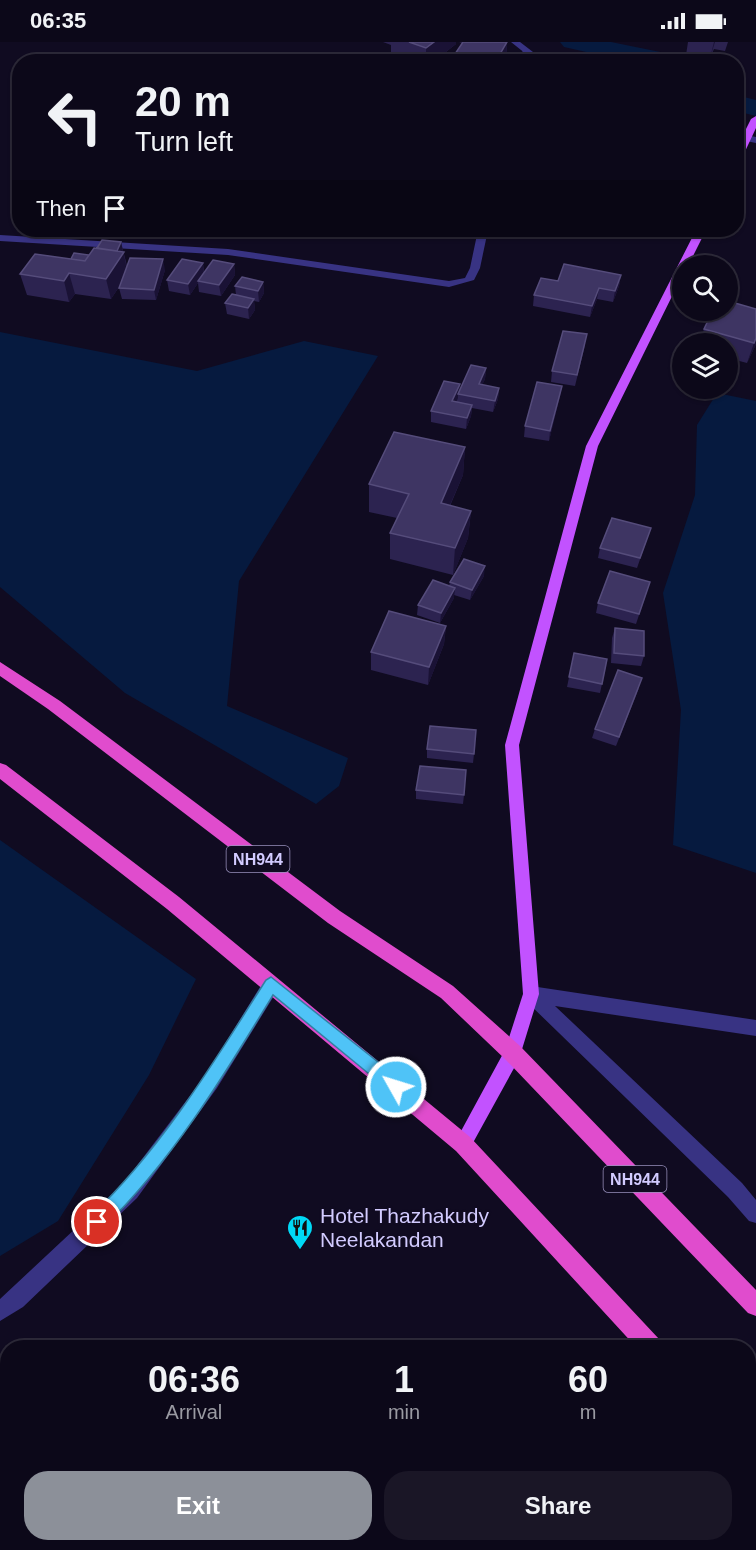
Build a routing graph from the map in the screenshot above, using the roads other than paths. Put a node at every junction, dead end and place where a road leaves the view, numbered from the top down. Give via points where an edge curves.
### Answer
1 (515, 42) edge
2 (526, 52) joint
3 (529, 54) edge
4 (755, 122) edge
5 (752, 139) edge
6 (482, 237) edge
7 (698, 237) edge
8 (0, 238) edge
9 (688, 255) edge
10 (672, 288) edge
11 (0, 668) edge
12 (0, 770) edge
13 (271, 985) junction
14 (531, 994) junction
15 (756, 1028) edge
16 (513, 1053) junction
17 (463, 1144) junction
18 (756, 1214) edge
19 (756, 1305) edge
20 (0, 1311) edge
21 (645, 1340) edge

1 - 2 street
2 - 3 street
4 - 5 main road
6 - 8 street via 469,280 449,284 228,252
7 - 9 main road
10 - 14 main road via 592,446 512,745
11 - 16 highway, NH944 / NH944 via 334,917 447,992
12 - 13 highway
13 - 17 highway
13 - 20 street via 211,1082 130,1191
14 - 15 street
14 - 16 main road
14 - 18 street
16 - 17 main road
16 - 19 highway, NH944
17 - 21 highway

